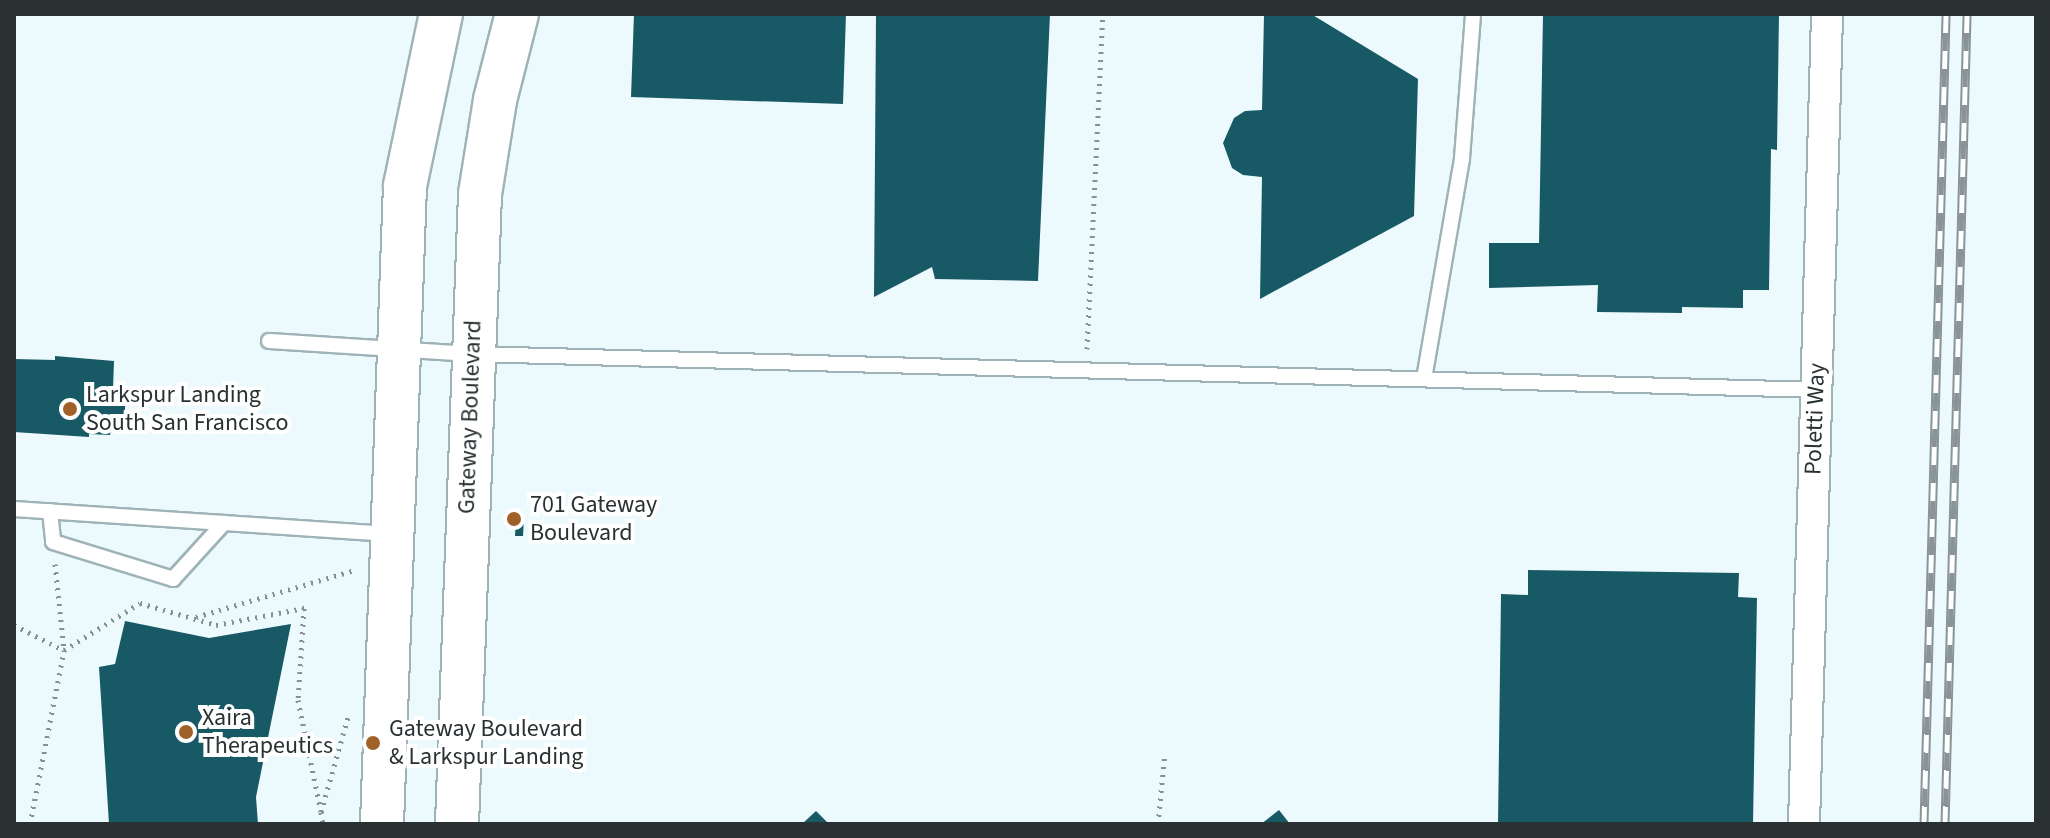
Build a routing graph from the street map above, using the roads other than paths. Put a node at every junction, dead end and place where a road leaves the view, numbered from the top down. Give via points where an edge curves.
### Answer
1 (441, 14) edge
2 (517, 14) edge
3 (1473, 14) edge
4 (1827, 14) edge
5 (269, 341) dead end
6 (397, 351) junction
7 (472, 354) junction
8 (1424, 379) junction
9 (1816, 390) junction
10 (14, 509) edge
11 (50, 511) junction
12 (224, 523) junction
13 (380, 551) junction
14 (382, 824) edge
15 (457, 824) edge
16 (1804, 824) edge

1 - 6 main road via 405,186
2 - 7 main road, Gateway Boulevard via 495,100 480,194
3 - 8 lane via 1462,158
4 - 9 street, Poletti Way
5 - 6 lane
6 - 7 lane
6 - 13 main road
7 - 8 lane
7 - 15 main road, Gateway Boulevard
8 - 9 lane
9 - 16 street, Poletti Way
10 - 11 lane
11 - 12 lane
11 - 12 lane via 53,542 173,579
12 - 13 lane
13 - 14 main road

